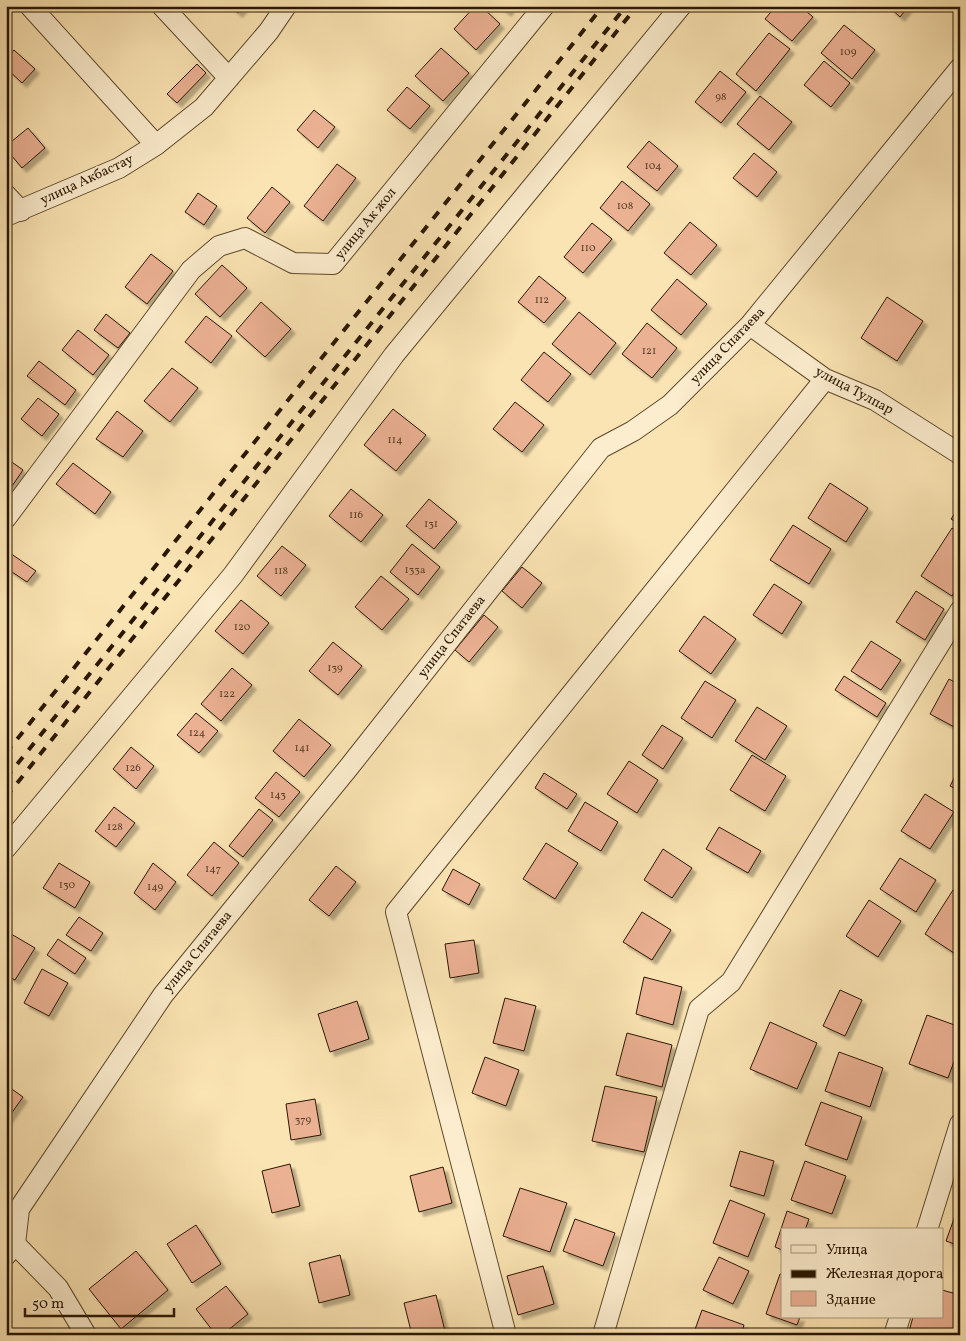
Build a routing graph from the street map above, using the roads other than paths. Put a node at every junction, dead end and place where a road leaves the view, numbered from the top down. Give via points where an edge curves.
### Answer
1 (30, 6) edge
2 (162, 6) edge
3 (286, 6) edge
4 (544, 6) edge
5 (681, 6) edge
6 (960, 68) edge
7 (229, 78) junction
8 (156, 145) junction
9 (6, 195) edge
10 (14, 214) edge
11 (750, 324) junction
12 (825, 379) junction
13 (960, 454) edge
14 (6, 518) edge
15 (960, 611) edge
16 (6, 848) edge
17 (960, 1124) edge
18 (12, 1206) edge
19 (928, 1228) edge
20 (11, 1249) edge
21 (900, 1318) edge
22 (86, 1335) edge
23 (506, 1335) edge
24 (603, 1335) edge
25 (894, 1335) edge

1 - 8 street
2 - 7 street
3 - 7 street, улица Акбастау
4 - 14 street, улица Ак жол via 333,264 293,263 245,238 219,246 191,270
5 - 16 street via 394,355 233,575
6 - 11 street, улица Спатаева
7 - 8 street, улица Акбастау via 204,108
8 - 10 street, улица Акбастау via 119,168
9 - 10 street
11 - 12 street, улица Тулпар
11 - 18 street, улица Спатаева via 670,405 601,448 349,767 163,995
12 - 13 street, улица Тулпар via 875,400
12 - 23 street via 396,912
15 - 24 street via 731,982 699,1009
17 - 19 street
18 - 20 street, улица Спатаева
20 - 22 street via 58,1288
21 - 25 street

